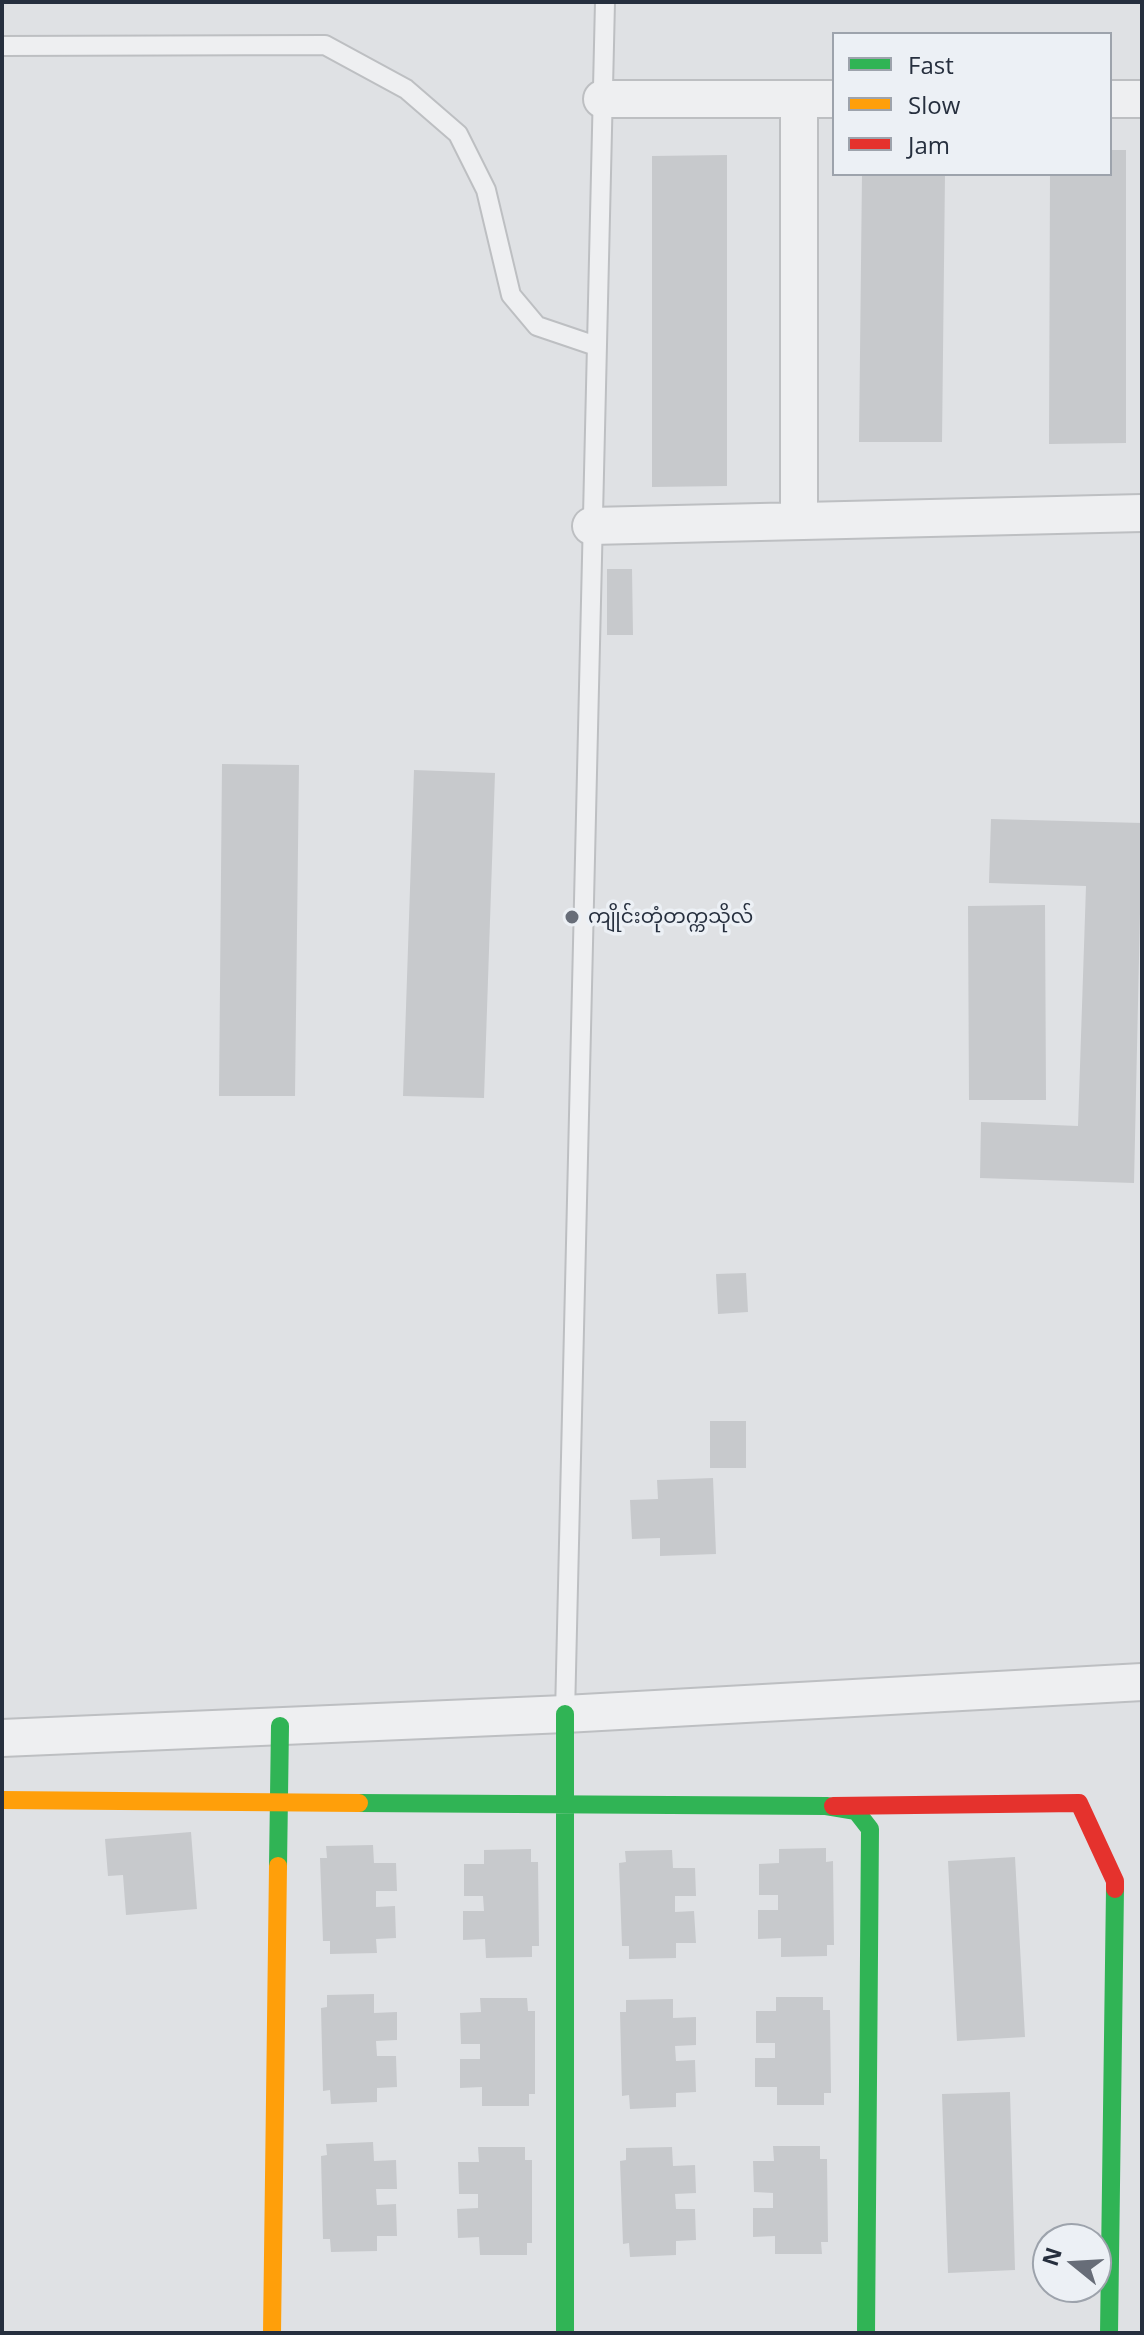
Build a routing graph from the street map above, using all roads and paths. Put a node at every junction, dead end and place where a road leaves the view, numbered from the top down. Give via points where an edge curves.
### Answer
1 (605, 2) edge
2 (2, 46) edge
3 (602, 99) junction
4 (817, 99) edge
5 (1112, 99) edge
6 (1142, 99) edge
7 (596, 346) junction
8 (1142, 513) edge
9 (799, 521) junction
10 (591, 526) junction
11 (1142, 1682) edge
12 (565, 1714) junction
13 (280, 1726) junction
14 (2, 1738) edge
15 (2, 1800) edge
16 (279, 1804) junction
17 (565, 1805) junction
18 (826, 1806) junction
19 (272, 2333) edge
20 (565, 2333) edge
21 (866, 2333) edge
22 (1109, 2333) edge

1 - 3 lane
2 - 7 lane via 325,45 406,89 458,134 486,190 511,295 537,326
3 - 4 street
3 - 7 lane
4 - 9 street
5 - 6 street
7 - 10 lane
8 - 9 street
9 - 10 street
10 - 12 lane
11 - 12 street
12 - 13 street
12 - 17 street
13 - 14 street
13 - 16 street
15 - 16 street
16 - 17 street
16 - 19 street
17 - 18 street
17 - 20 street
18 - 21 street via 856,1811 870,1829
18 - 22 street via 1079,1803 1115,1881

